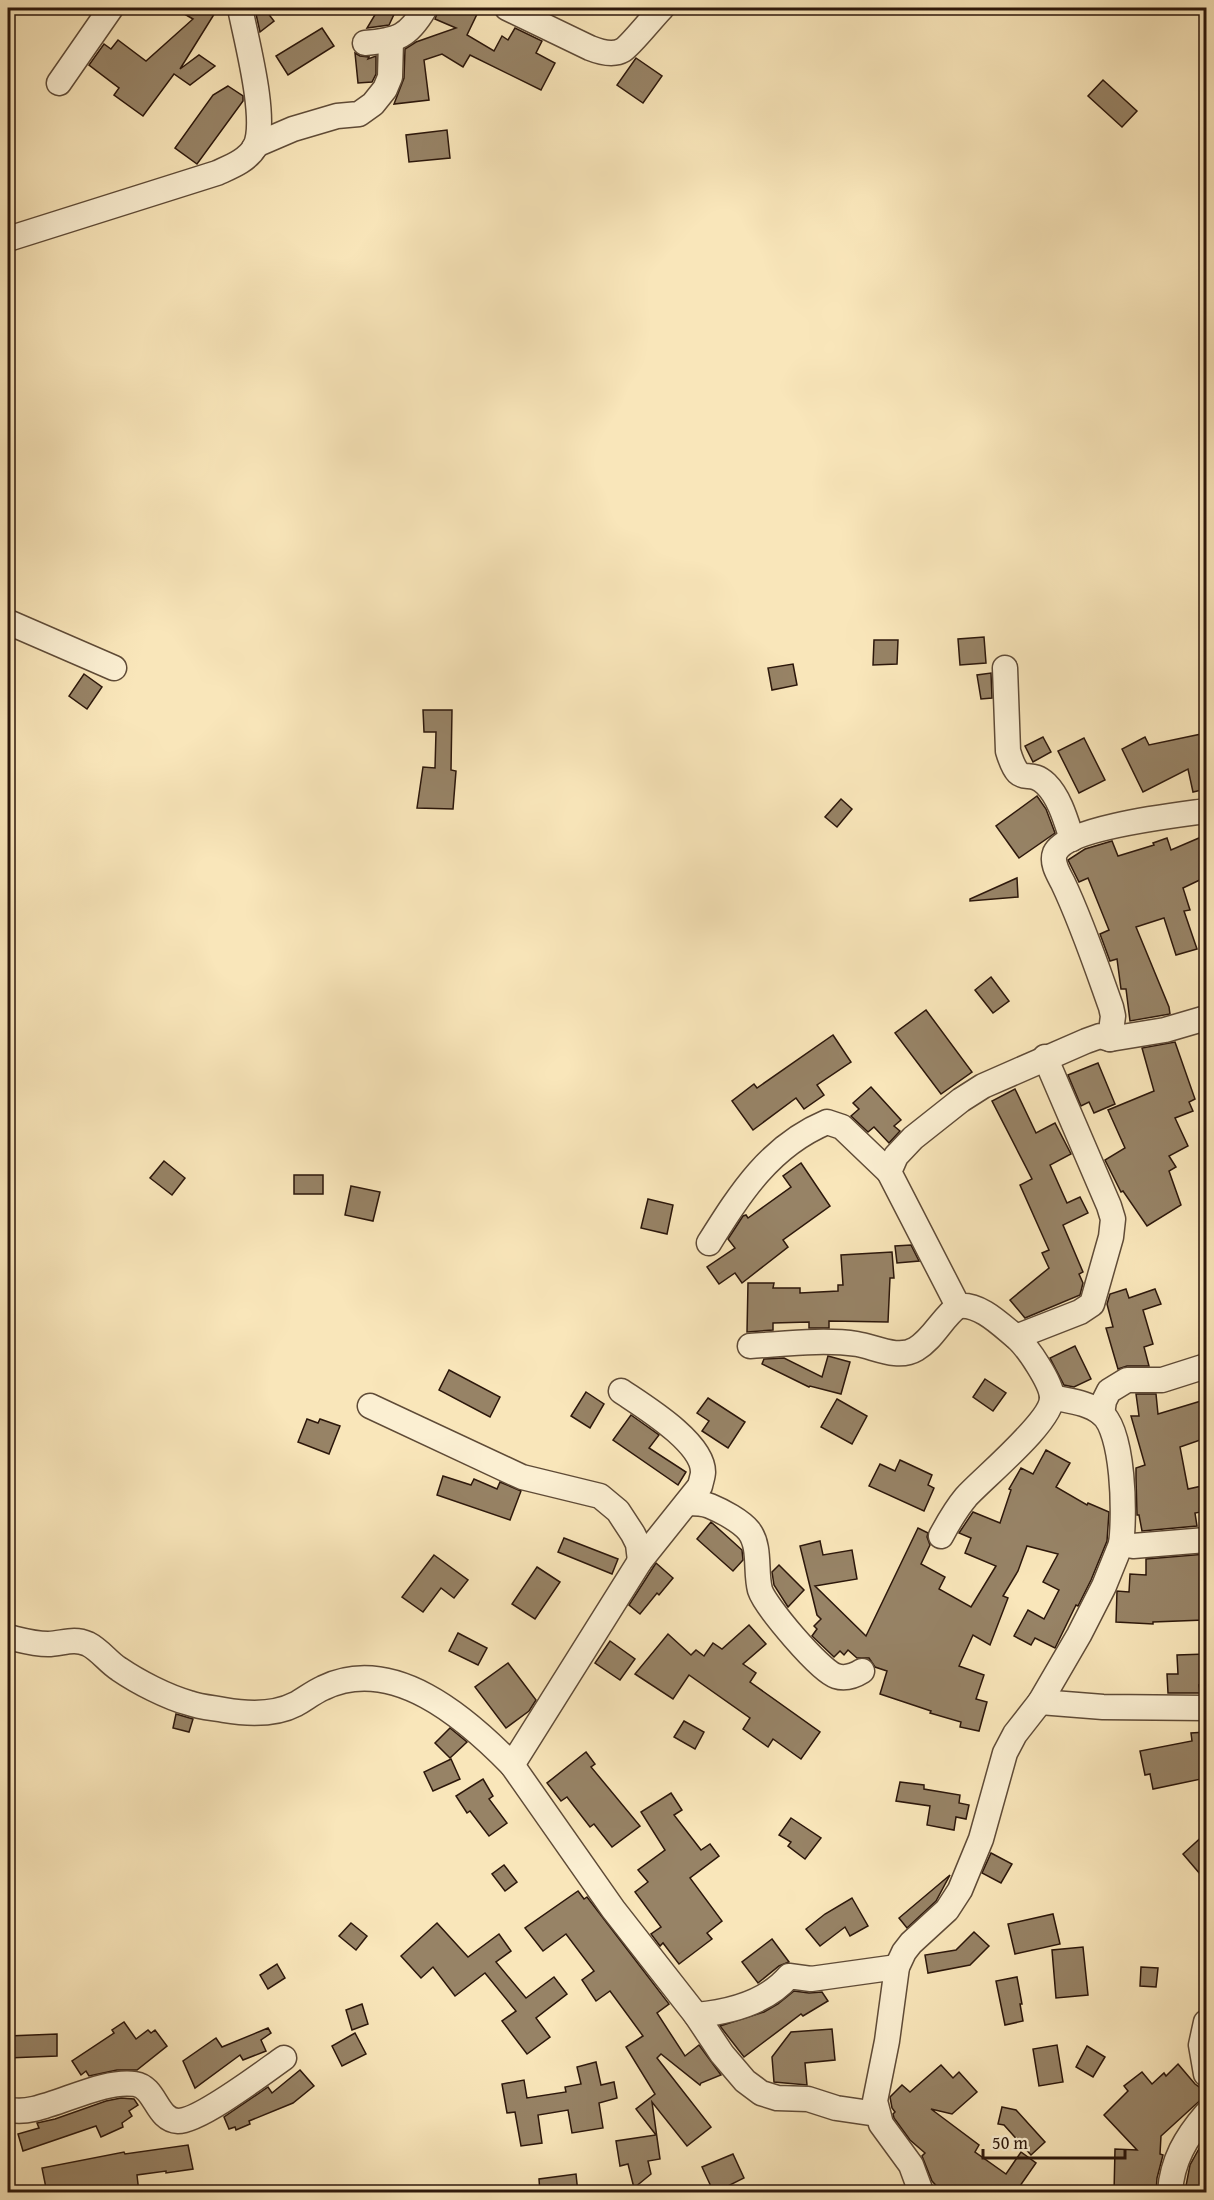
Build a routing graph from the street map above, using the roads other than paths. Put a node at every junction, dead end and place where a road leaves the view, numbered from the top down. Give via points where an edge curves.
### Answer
1 (111, 8) edge
2 (240, 8) edge
3 (425, 8) edge
4 (507, 8) edge
5 (662, 8) edge
6 (391, 40) junction
7 (365, 43) dead end
8 (59, 83) dead end
9 (254, 148) junction
10 (8, 238) edge
11 (8, 622) edge
12 (114, 668) dead end
13 (1005, 668) dead end
14 (1206, 811) edge
15 (1072, 839) junction
16 (1206, 1018) edge
17 (1110, 1039) junction
18 (1045, 1057) junction
19 (889, 1172) junction
20 (709, 1243) dead end
21 (958, 1306) junction
22 (1016, 1337) junction
23 (750, 1346) dead end
24 (1206, 1366) edge
25 (621, 1391) dead end
26 (1052, 1397) junction
27 (370, 1406) dead end
28 (1102, 1414) junction
29 (687, 1503) junction
30 (941, 1536) dead end
31 (1206, 1540) edge
32 (1121, 1544) junction
33 (640, 1561) junction
34 (8, 1637) edge
35 (862, 1671) dead end
36 (1040, 1702) junction
37 (1206, 1708) edge
38 (512, 1765) junction
39 (897, 1967) junction
40 (696, 2015) junction
41 (1206, 2022) edge
42 (284, 2058) dead end
43 (1206, 2074) edge
44 (8, 2109) edge
45 (877, 2114) junction
46 (1206, 2115) edge
47 (921, 2193) edge
48 (1170, 2193) edge

1 - 8 street
2 - 9 street via 258,106 260,128
3 - 6 street via 406,32
4 - 5 street via 590,48 613,53 623,50
6 - 7 street
6 - 9 street via 390,77 373,104 359,114 292,129
9 - 10 street via 240,163 217,173
11 - 12 street
13 - 15 street via 1008,751 1012,764 1022,777 1035,777 1051,790
14 - 15 street via 1125,823
15 - 17 street via 1056,851 1054,862 1111,1007
16 - 17 street
17 - 18 street via 1100,1036
18 - 19 street via 961,1100 913,1138 896,1156
18 - 22 street via 1113,1219 1092,1304
19 - 20 street via 842,1127 827,1122 813,1127 761,1168
19 - 21 street
21 - 22 street via 977,1309
21 - 23 street via 924,1343 901,1354 855,1344
22 - 26 street via 1042,1372
24 - 28 street via 1162,1380 1127,1380 1109,1391
25 - 29 street via 671,1425 701,1461 700,1486
26 - 28 street via 1086,1404
26 - 30 street via 1047,1413 965,1498
27 - 33 street via 522,1477 600,1496 618,1511 633,1534
28 - 32 street via 1111,1426 1121,1472
29 - 33 street
29 - 35 street via 709,1505 749,1532 756,1547 760,1591 815,1661 838,1677
31 - 32 street
32 - 36 street via 1104,1586
33 - 38 street
34 - 38 street via 50,1644 76,1640 139,1681 188,1703 228,1710 267,1712 353,1679 385,1680 444,1705
36 - 37 street
36 - 39 street via 1005,1754 981,1839 960,1890 947,1910 904,1952
38 - 40 street via 613,1909
39 - 40 street via 812,1979 789,1976 762,1999
39 - 45 street via 875,2101
40 - 45 street via 722,2054 761,2093 777,2098 808,2098 836,2108
41 - 43 street via 1201,2045
42 - 44 street via 209,2108 178,2121 165,2116 138,2084 100,2087 29,2111
45 - 47 street via 911,2165
46 - 48 street via 1181,2148

